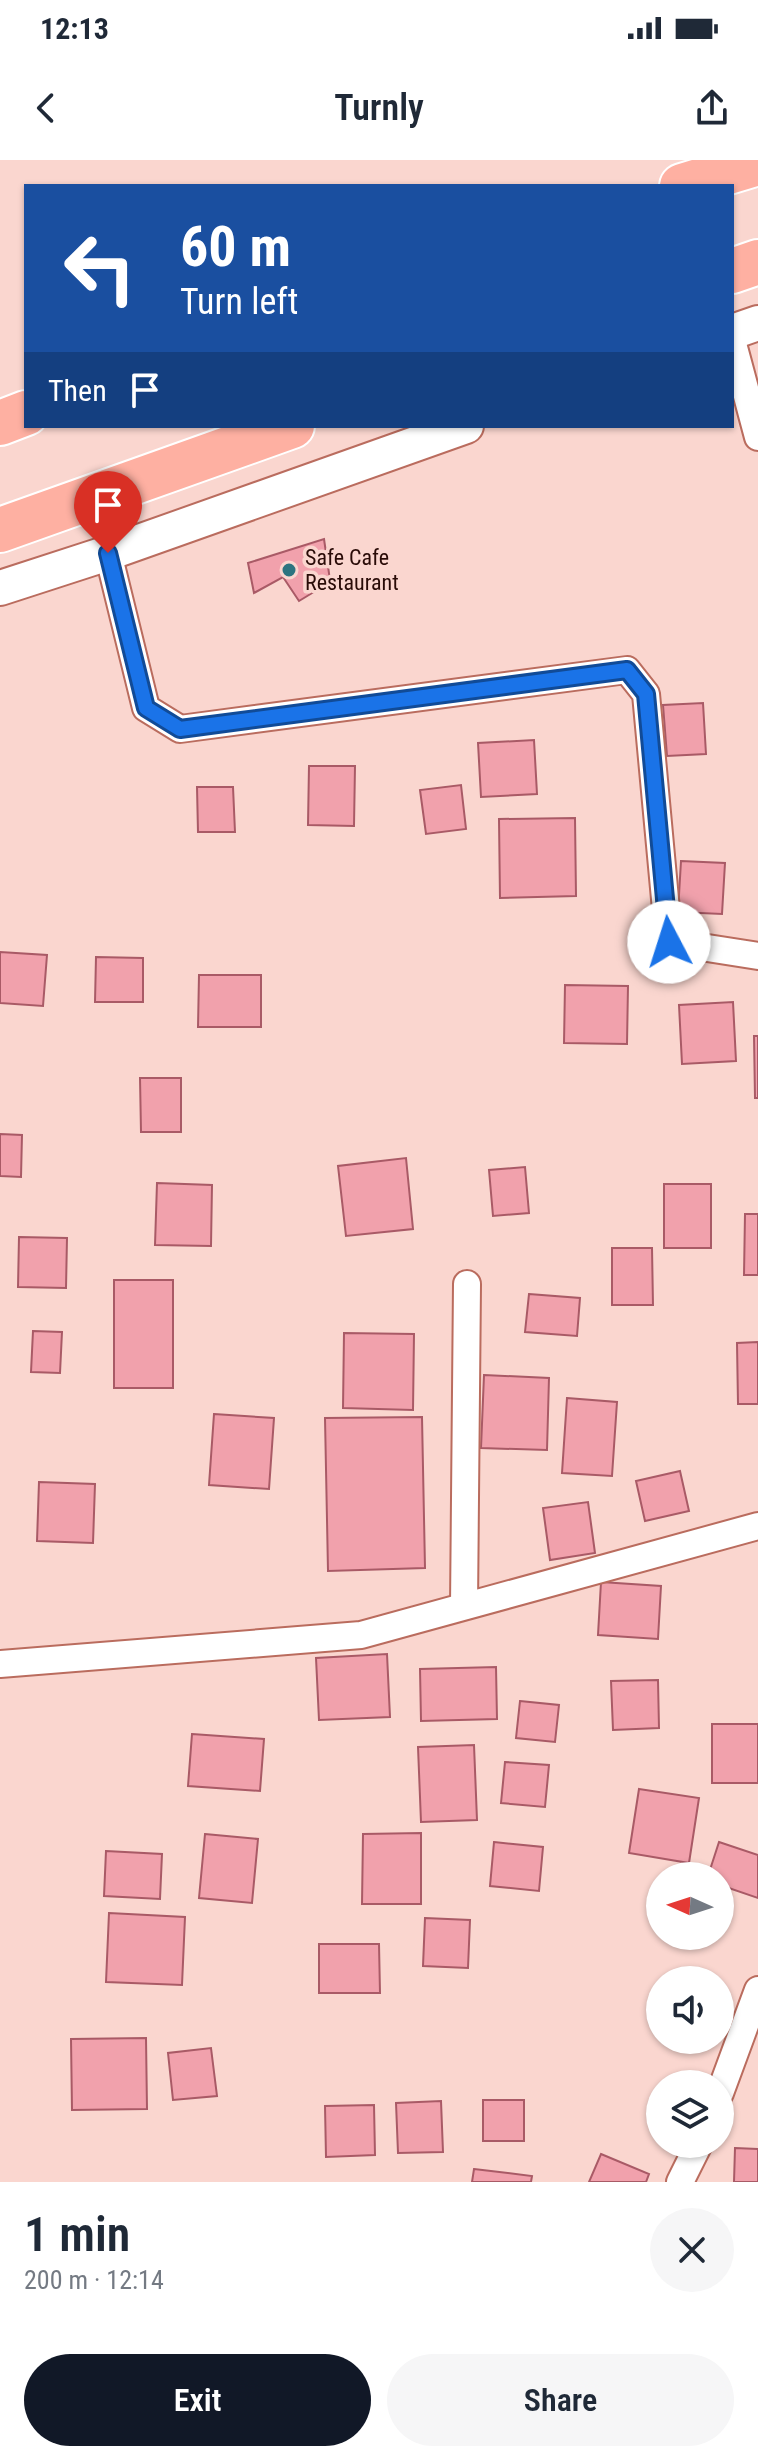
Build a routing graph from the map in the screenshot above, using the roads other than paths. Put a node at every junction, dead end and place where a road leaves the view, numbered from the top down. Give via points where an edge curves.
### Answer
1 (758, 163) edge
2 (689, 184) edge
3 (758, 262) edge
4 (734, 270) edge
5 (758, 323) edge
6 (734, 331) edge
7 (734, 347) edge
8 (24, 414) edge
9 (0, 423) edge
10 (286, 428) edge
11 (460, 428) edge
12 (758, 437) edge
13 (0, 530) edge
14 (108, 553) junction
15 (0, 588) edge
16 (758, 956) edge
17 (467, 1284) dead end
18 (758, 1526) edge
19 (464, 1606) junction
20 (0, 1664) edge
21 (758, 1990) edge
22 (728, 2070) edge
23 (692, 2158) edge
24 (680, 2182) edge

1 - 2 highway
3 - 4 highway
5 - 6 street
7 - 12 street
8 - 9 highway
10 - 13 highway
11 - 14 street
14 - 15 street
14 - 16 street via 146,708 180,729 627,670 646,694 669,942
17 - 19 street
18 - 19 street
19 - 20 street via 361,1635
21 - 22 street
23 - 24 street

